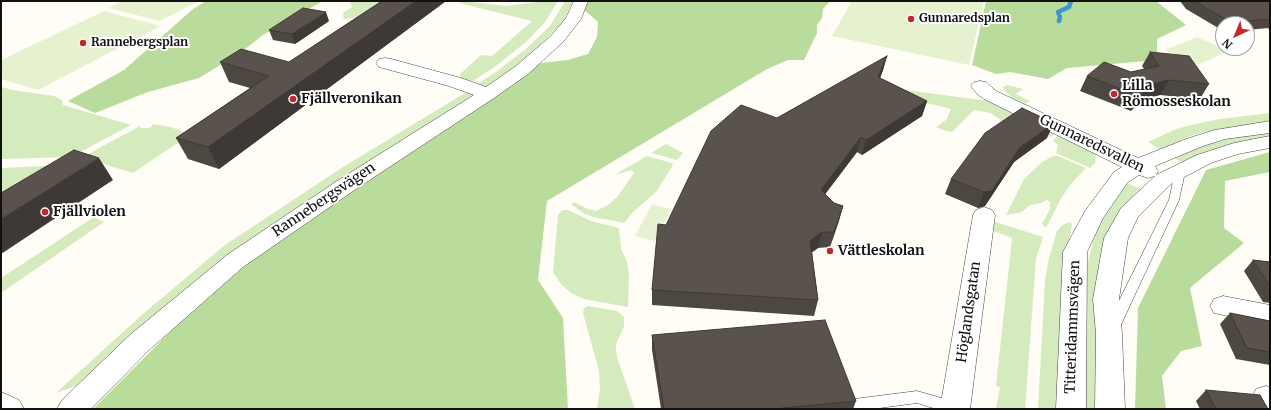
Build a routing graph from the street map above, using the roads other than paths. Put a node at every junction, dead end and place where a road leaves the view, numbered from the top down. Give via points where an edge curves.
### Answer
1 (581, 1) edge
2 (385, 63) dead end
3 (980, 86) dead end
4 (488, 94) junction
5 (1270, 127) edge
6 (1270, 142) edge
7 (1137, 166) junction
8 (1172, 176) junction
9 (984, 215) dead end
10 (1223, 306) dead end
11 (1270, 315) edge
12 (1109, 334) junction
13 (1, 405) edge
14 (854, 405) edge
15 (9, 409) edge
16 (72, 409) edge
17 (955, 409) edge
18 (1071, 409) edge
19 (1110, 409) edge

1 - 4 street, Rannebergsvägen via 573,19 557,39 522,70
2 - 4 street via 443,78
3 - 7 street, Gunnaredsvallen via 990,95
4 - 16 street, Rannebergsvägen via 235,261 140,342
5 - 7 street, Titteridammsvägen via 1222,134
6 - 8 street via 1234,149 1204,159
7 - 8 street, Gunnaredsvallen
7 - 18 street, Titteridammsvägen via 1121,177 1093,216 1075,252
8 - 12 lane via 1174,200
8 - 12 street via 1130,213 1116,238 1106,299
9 - 17 street, Höglandsgatan
10 - 11 street
12 - 19 street
13 - 15 street
14 - 17 lane via 917,397

